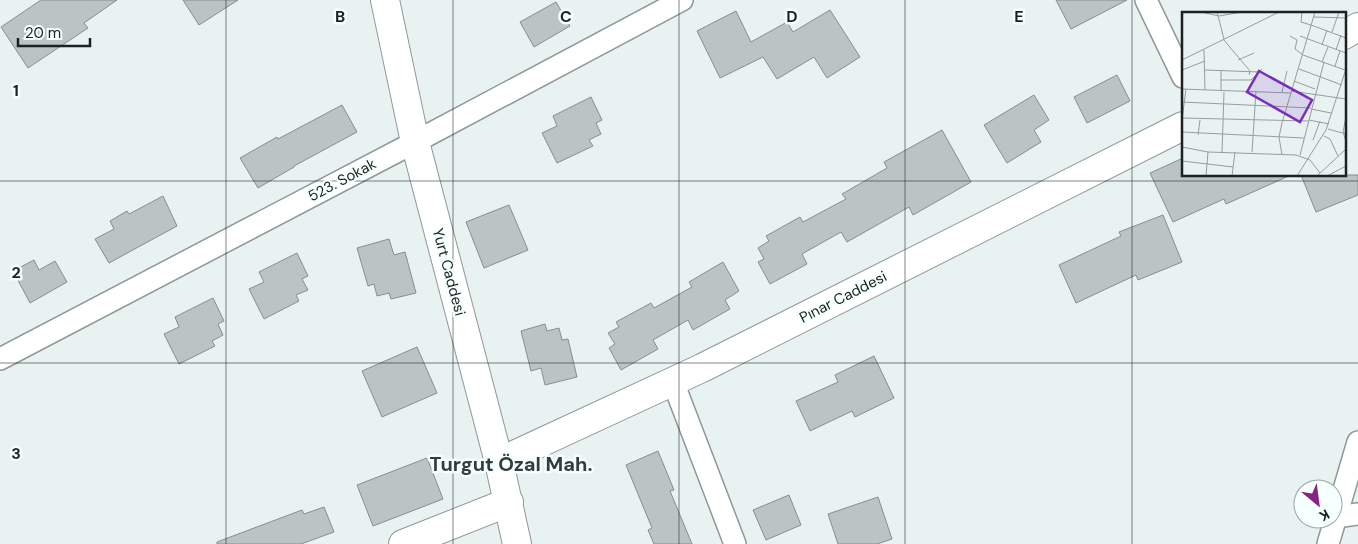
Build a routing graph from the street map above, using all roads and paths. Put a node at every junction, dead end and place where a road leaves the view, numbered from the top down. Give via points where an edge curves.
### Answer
1 (385, 0) edge
2 (682, 0) edge
3 (1146, 0) edge
4 (1358, 27) edge
5 (1346, 34) edge
6 (1182, 76) edge
7 (1182, 127) edge
8 (415, 142) junction
9 (0, 359) edge
10 (673, 382) junction
11 (1358, 442) edge
12 (499, 462) junction
13 (1343, 493) edge
14 (509, 502) junction
15 (1358, 514) edge
16 (1343, 516) edge
17 (1332, 529) edge
18 (404, 544) edge
19 (517, 544) edge
20 (735, 544) edge
21 (1328, 544) edge

1 - 8 street, Yurt Caddesi
2 - 8 street, 523. Sokak
3 - 6 street
4 - 5 street
7 - 10 street, Pınar Caddesi
8 - 9 street, 523. Sokak
8 - 12 street, Yurt Caddesi
10 - 12 street, Pınar Caddesi
10 - 20 street
11 - 13 street
12 - 14 street, Yurt Caddesi
14 - 18 street
14 - 19 street, Yurt Caddesi
15 - 16 street
17 - 21 street

